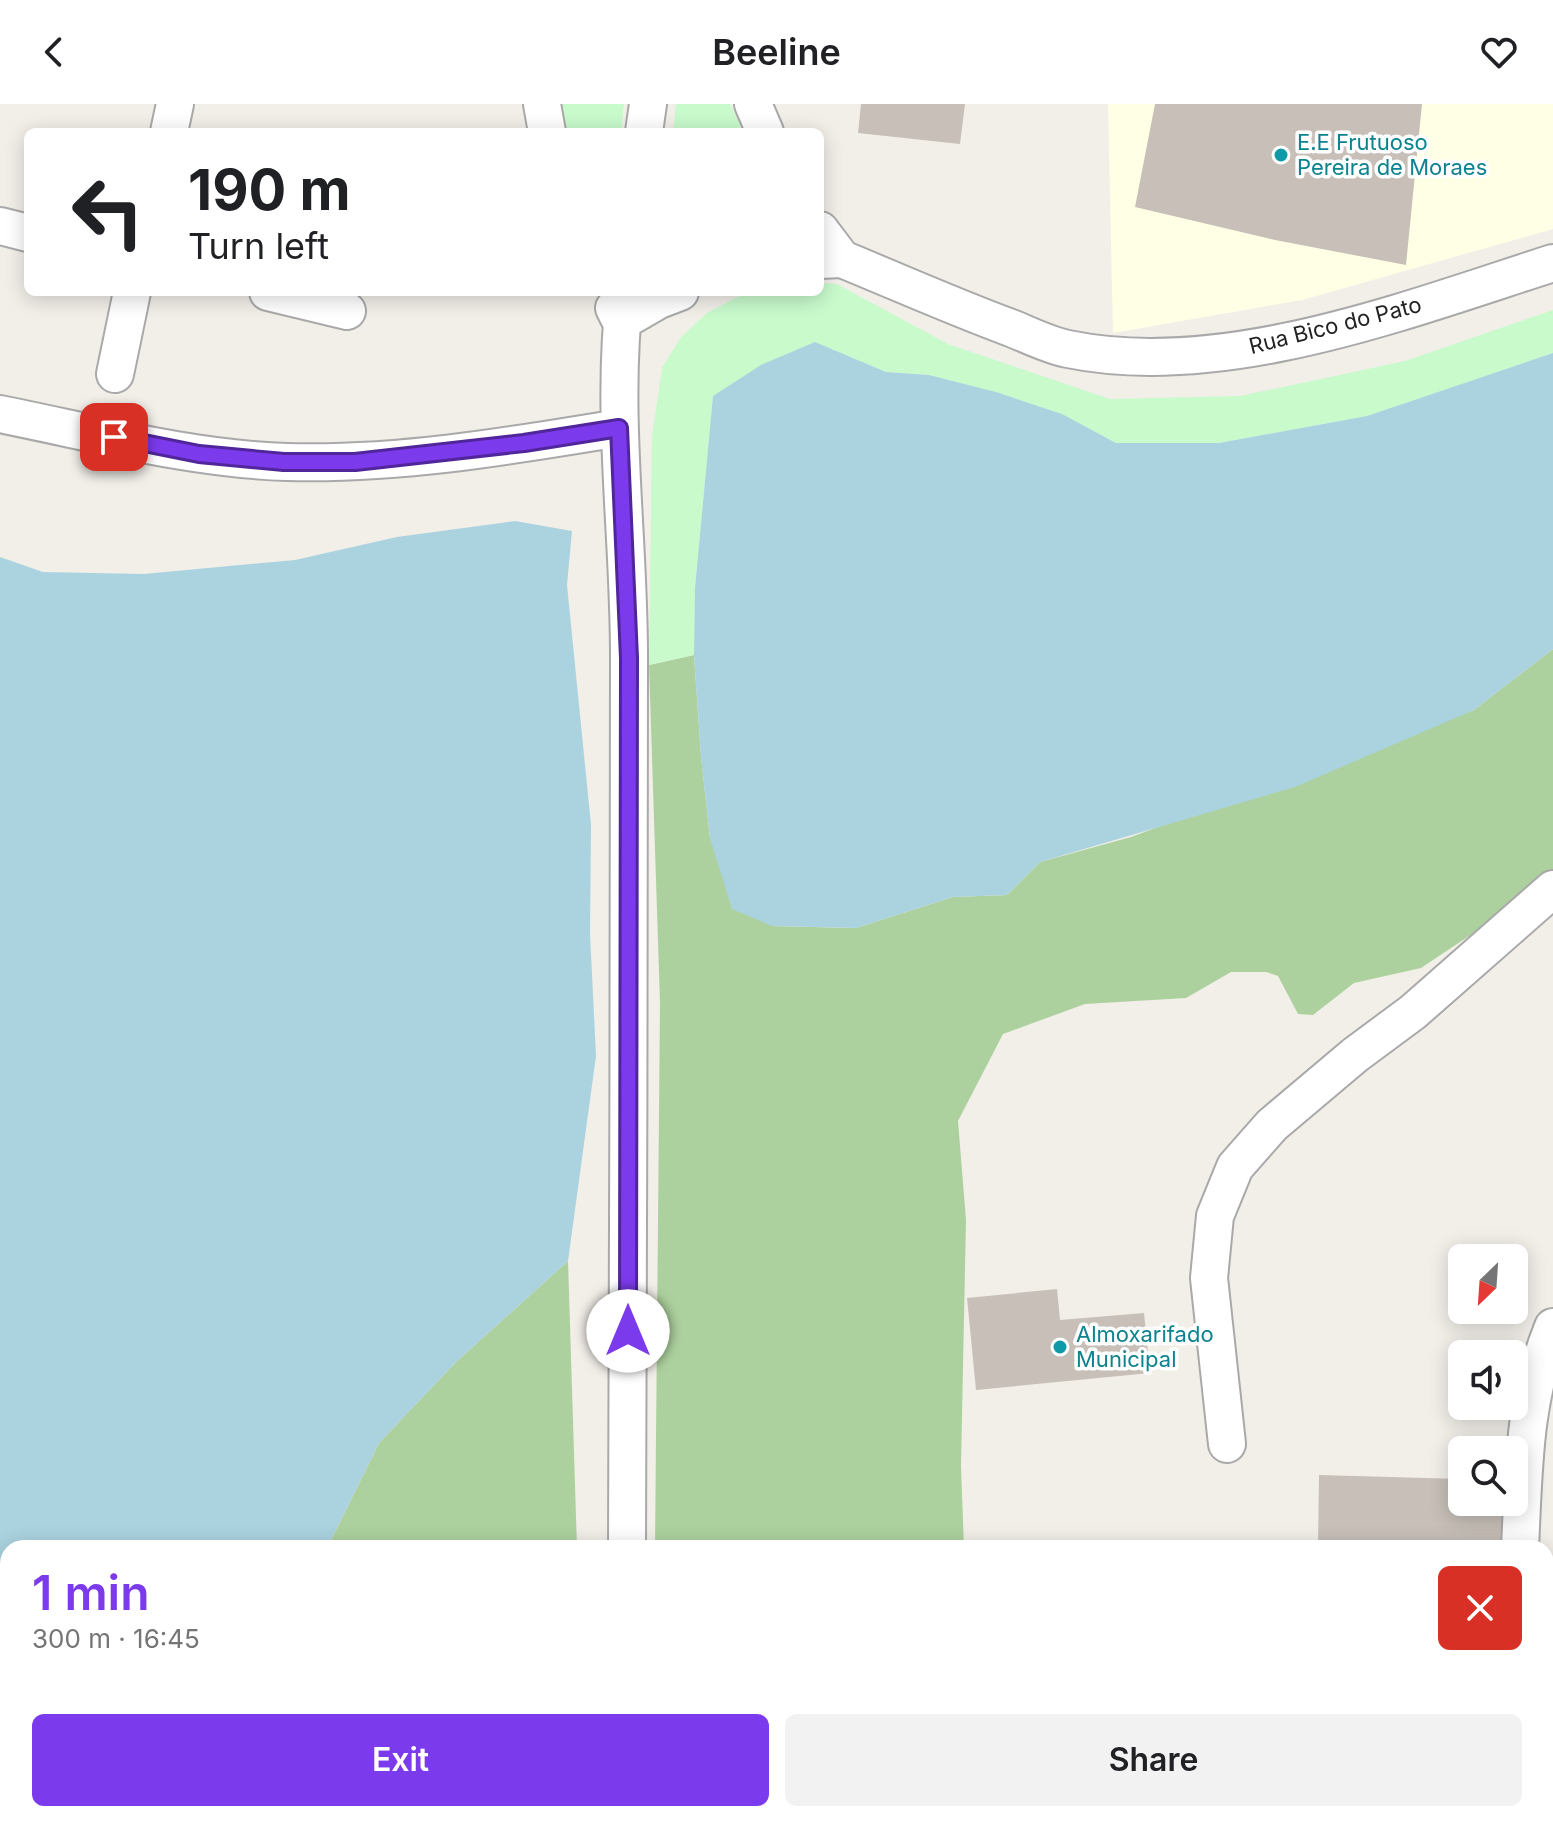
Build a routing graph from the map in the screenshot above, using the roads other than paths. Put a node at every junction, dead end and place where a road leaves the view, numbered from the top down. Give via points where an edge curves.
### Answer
1 (175, 104) edge
2 (542, 104) edge
3 (648, 104) edge
4 (170, 128) edge
5 (546, 128) edge
6 (645, 128) edge
7 (0, 226) edge
8 (24, 232) edge
9 (824, 241) edge
10 (831, 260) edge
11 (1553, 263) edge
12 (131, 296) edge
13 (285, 296) edge
14 (670, 296) edge
15 (617, 302) edge
16 (347, 311) dead end
17 (115, 374) dead end
18 (0, 414) edge
19 (619, 428) junction
20 (1553, 889) edge
21 (1553, 1327) edge
22 (1227, 1444) dead end
23 (627, 1540) edge
24 (1520, 1540) edge

1 - 4 street
2 - 5 street
3 - 6 street
7 - 8 street
9 - 10 street, Rua Bico do Pato
10 - 11 street, Rua Bico do Pato via 1066,349 1138,358 1293,341
12 - 17 street
13 - 16 street
14 - 15 street
15 - 19 street
18 - 19 street via 199,454 284,462 355,462
19 - 23 street via 629,658
20 - 22 street via 1413,1012 1272,1125 1235,1167 1215,1216 1209,1278
21 - 24 street via 1538,1364 1526,1432

